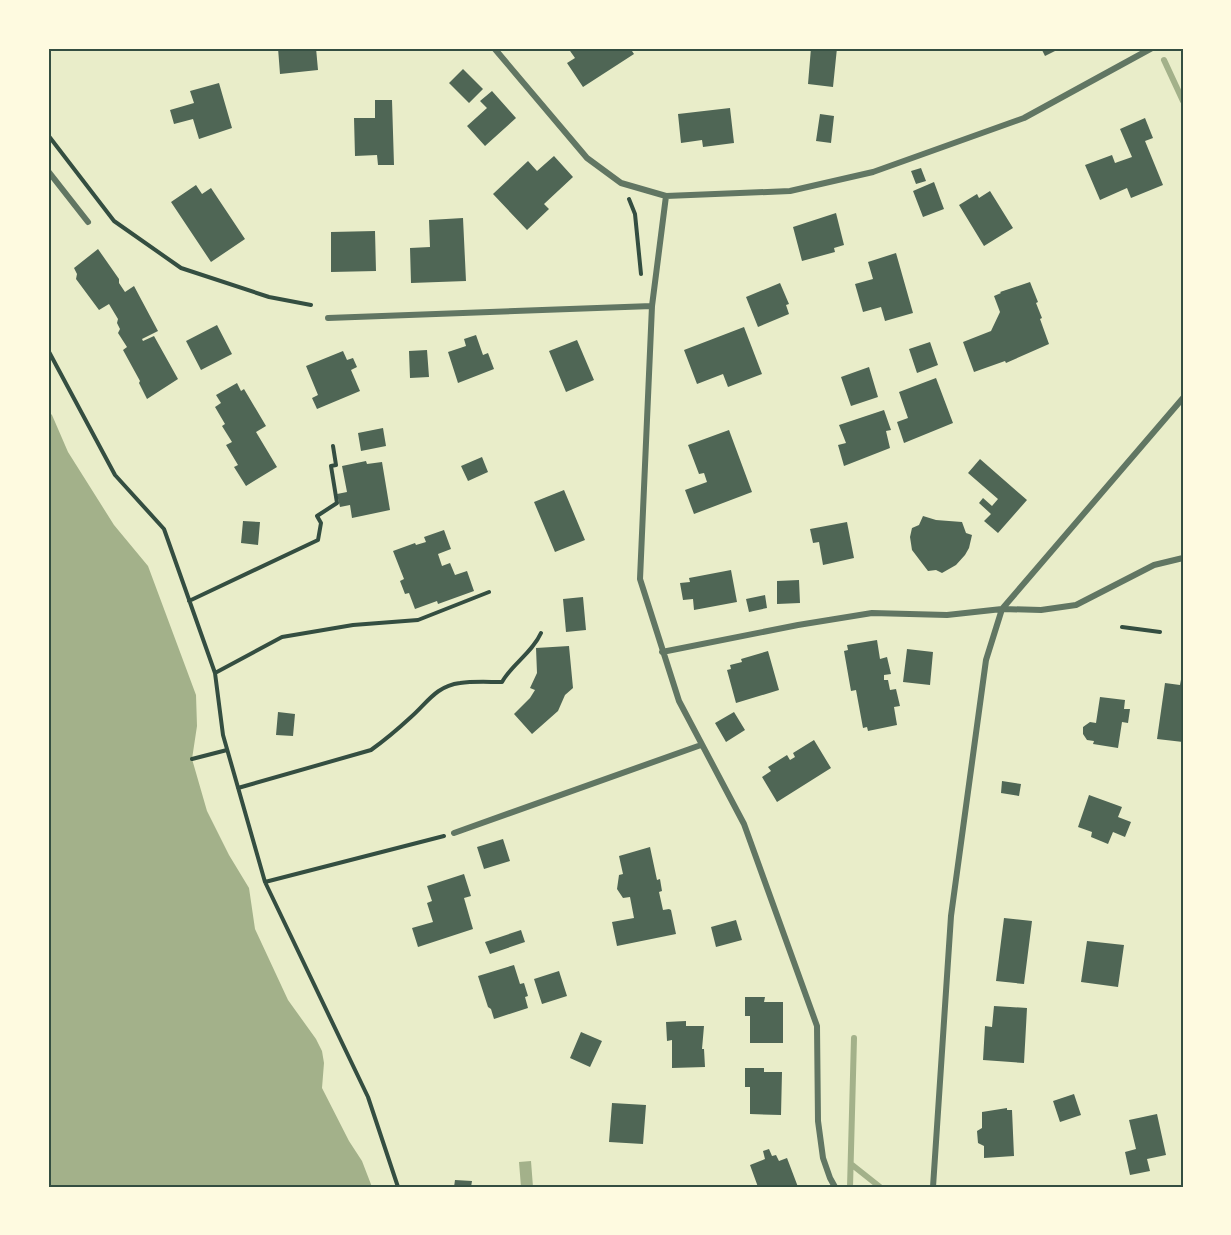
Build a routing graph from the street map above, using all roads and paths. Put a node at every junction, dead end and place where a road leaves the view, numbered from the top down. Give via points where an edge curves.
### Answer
1 (494, 48) edge
2 (1152, 48) edge
3 (48, 135) edge
4 (48, 171) edge
5 (624, 184) junction
6 (666, 196) junction
7 (88, 222) dead end
8 (641, 276) dead end
9 (311, 305) dead end
10 (652, 306) junction
11 (328, 318) dead end
12 (48, 350) edge
13 (1183, 398) edge
14 (333, 446) dead end
15 (1183, 558) edge
16 (489, 592) dead end
17 (189, 601) junction
18 (1002, 609) junction
19 (1122, 627) dead end
20 (1160, 632) dead end
21 (541, 633) dead end
22 (662, 652) junction
23 (215, 673) junction
24 (701, 745) junction
25 (227, 750) junction
26 (192, 759) dead end
27 (238, 788) junction
28 (454, 833) joint
29 (265, 882) junction
30 (398, 1187) edge
31 (835, 1187) edge
32 (933, 1187) edge

1 - 5 street via 587,158
2 - 6 street via 1024,118 873,172 790,191
3 - 9 path via 114,221 181,268 269,297
4 - 7 street
5 - 6 street
5 - 8 path via 635,214
6 - 10 street
10 - 11 street
10 - 22 street via 639,569
12 - 17 path via 115,475 164,529
13 - 18 street
14 - 17 path via 336,465 331,466 338,503 317,516 321,523 318,540
15 - 18 street via 1154,565 1077,605 1041,610
16 - 23 path via 418,620 353,625 282,638
17 - 23 path
18 - 22 street via 947,615 872,613
18 - 32 street via 986,660 951,916
19 - 20 path
21 - 27 path via 502,682 459,683 443,688 371,750
22 - 24 street via 679,701
23 - 25 path
24 - 28 street
24 - 31 street via 744,824 817,1026 818,1121 823,1158
25 - 26 path
25 - 27 path
27 - 29 path
28 - 29 path
29 - 30 path via 368,1097

